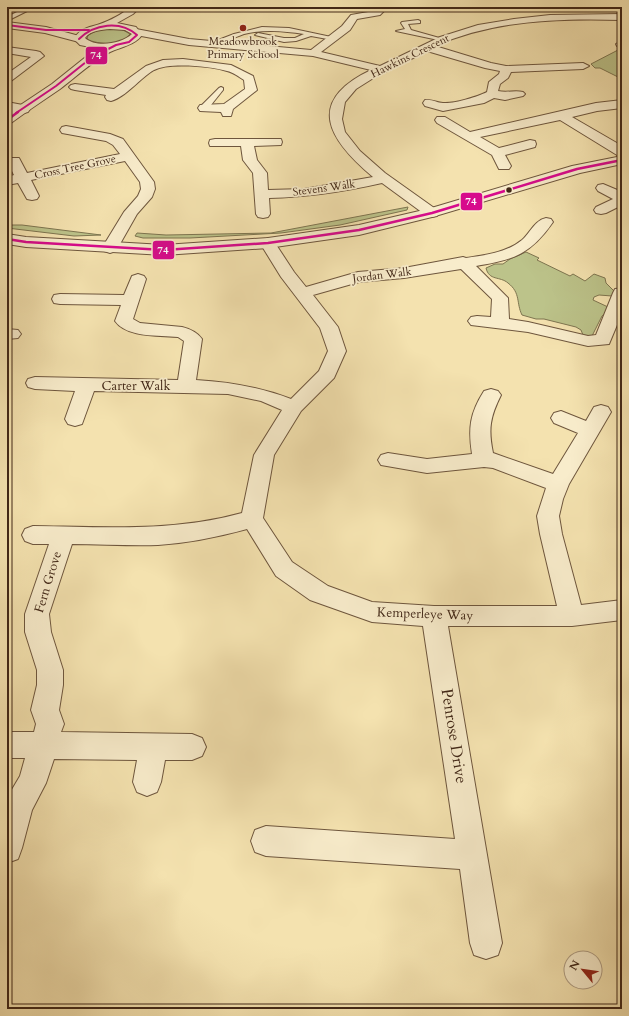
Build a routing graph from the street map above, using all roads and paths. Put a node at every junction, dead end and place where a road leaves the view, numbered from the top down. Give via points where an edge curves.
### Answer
1 (32, 7) edge
2 (378, 7) edge
3 (589, 7) edge
4 (133, 10) edge
5 (503, 12) dead end
6 (596, 16) junction
7 (622, 17) edge
8 (7, 19) edge
9 (418, 22) dead end
10 (514, 22) junction
11 (7, 25) edge
12 (101, 27) junction
13 (46, 30) junction
14 (89, 30) junction
15 (134, 31) junction
16 (410, 31) junction
17 (399, 32) dead end
18 (245, 33) junction
19 (309, 34) junction
20 (79, 38) junction
21 (332, 38) junction
22 (441, 40) junction
23 (129, 42) junction
24 (189, 42) junction
25 (211, 44) junction
26 (116, 45) junction
27 (93, 46) junction
28 (252, 47) junction
29 (426, 47) junction
30 (7, 50) edge
31 (313, 53) junction
32 (92, 58) junction
33 (583, 66) dead end
34 (232, 68) junction
35 (379, 69) junction
36 (506, 69) junction
37 (7, 78) edge
38 (75, 87) dead end
39 (221, 89) dead end
40 (492, 94) junction
41 (519, 94) dead end
42 (429, 103) dead end
43 (622, 104) edge
44 (7, 106) edge
45 (204, 108) joint
46 (24, 109) junction
47 (562, 116) junction
48 (7, 120) edge
49 (78, 120) dead end
50 (441, 120) dead end
51 (66, 130) junction
52 (469, 136) junction
53 (55, 140) dead end
54 (247, 142) junction
55 (276, 142) dead end
56 (215, 143) dead end
57 (530, 144) dead end
58 (622, 152) edge
59 (497, 153) junction
60 (128, 156) junction
61 (622, 160) edge
62 (14, 161) dead end
63 (504, 166) dead end
64 (22, 178) junction
65 (386, 178) junction
66 (7, 181) edge
67 (603, 188) dead end
68 (262, 194) junction
69 (32, 196) dead end
70 (622, 199) edge
71 (601, 210) dead end
72 (432, 212) junction
73 (262, 214) dead end
74 (546, 222) dead end
75 (7, 239) edge
76 (268, 243) junction
77 (110, 248) junction
78 (464, 262) junction
79 (138, 279) dead end
80 (302, 293) junction
81 (621, 293) dead end
82 (60, 299) dead end
83 (131, 300) junction
84 (477, 321) dead end
85 (500, 323) junction
86 (35, 383) dead end
87 (87, 385) junction
88 (186, 386) junction
89 (492, 395) dead end
90 (294, 407) junction
91 (561, 418) dead end
92 (75, 419) dead end
93 (388, 460) dead end
94 (484, 460) junction
95 (558, 484) junction
96 (252, 519) junction
97 (33, 535) dead end
98 (63, 536) junction
99 (622, 610) edge
100 (434, 616) junction
101 (572, 616) junction
102 (7, 745) edge
103 (44, 746) junction
104 (153, 747) junction
105 (192, 747) dead end
106 (147, 782) dead end
107 (266, 842) dead end
108 (7, 848) edge
109 (473, 855) junction
110 (486, 943) dead end

1 - 8 lane
2 - 21 street via 377,12 354,17 346,28
3 - 6 street
4 - 12 street
4 - 15 street via 129,20
5 - 10 street
6 - 7 street, Hawkins Crescent
6 - 10 street, Hawkins Crescent
9 - 16 lane via 404,23
10 - 22 street, Hawkins Crescent via 477,29
11 - 13 street
12 - 14 street
12 - 15 street via 118,26
13 - 14 street
13 - 20 street
14 - 20 street
15 - 23 street via 137,35
15 - 24 street
16 - 17 lane
16 - 22 lane
18 - 19 lane via 262,29 281,29
18 - 19 lane via 293,41
18 - 25 lane
19 - 21 lane
20 - 27 street via 81,42
21 - 31 street
22 - 29 street, Hawkins Crescent
23 - 24 street
23 - 26 street
24 - 25 street
25 - 28 street
26 - 27 street
26 - 32 street
27 - 32 street
28 - 31 street
28 - 34 street
29 - 35 street, Hawkins Crescent
29 - 36 street
30 - 37 street via 39,56
31 - 35 street
32 - 46 street
33 - 36 street via 550,64
34 - 38 street via 183,62 163,63 150,68 114,95
34 - 45 street via 249,78 251,90 227,110
35 - 65 street, Hawkins Crescent via 360,81 342,98 335,113 338,132 351,151
36 - 40 street via 504,76 495,82
39 - 45 lane
40 - 41 street
40 - 42 street via 480,100 443,107
43 - 47 street via 596,107
44 - 46 street
46 - 48 street
47 - 52 street
47 - 58 street
49 - 51 street
50 - 52 street
51 - 53 street
51 - 60 street, Cross Tree Grove via 110,138 118,142
52 - 59 street
54 - 55 street
54 - 56 street
54 - 68 street via 250,160 260,173
57 - 59 street
59 - 63 street
60 - 64 street, Cross Tree Grove
60 - 77 street, Cross Tree Grove via 147,182 148,189
61 - 72 street via 577,169
62 - 64 street, Cross Tree Grove
64 - 66 street, Cross Tree Grove
64 - 69 street, Cross Tree Grove
65 - 68 street, Stevens Walk via 304,193
65 - 72 street, Hawkins Crescent
67 - 70 street
68 - 73 street
70 - 71 street
72 - 76 street via 359,230
74 - 78 street, Jordan Walk via 527,244 502,257
75 - 77 street
76 - 77 street via 164,250
76 - 80 street
78 - 80 street, Jordan Walk via 404,273 358,277
78 - 85 street via 500,298
79 - 83 street, Carter Walk
80 - 90 street via 329,327 337,350 327,374
81 - 85 street via 603,340 588,341
82 - 83 street
83 - 88 street, Carter Walk via 124,321 136,328 182,332 193,339
84 - 85 street
86 - 87 street, Carter Walk
87 - 88 street, Carter Walk
87 - 92 street, Carter Walk
88 - 90 street, Carter Walk via 228,388 266,396
89 - 94 street via 480,419 479,435
90 - 96 street via 264,455
91 - 95 street via 596,421
93 - 94 street via 426,466
94 - 95 street via 495,461
95 - 101 street via 548,516 550,534
96 - 98 street, Fern Grove via 183,534
96 - 100 street, Kemperleye Way via 284,569 319,593 372,612
97 - 98 street, Fern Grove
98 - 103 street, Fern Grove via 37,614 38,632 50,670 45,710 50,724
99 - 101 street, Kemperleye Way
100 - 101 street, Kemperleye Way
100 - 109 street, Penrose Drive
102 - 103 street
103 - 104 street
103 - 108 street, Fern Grove via 32,783 19,804
104 - 105 street
104 - 106 street
107 - 109 street
109 - 110 street, Penrose Drive

